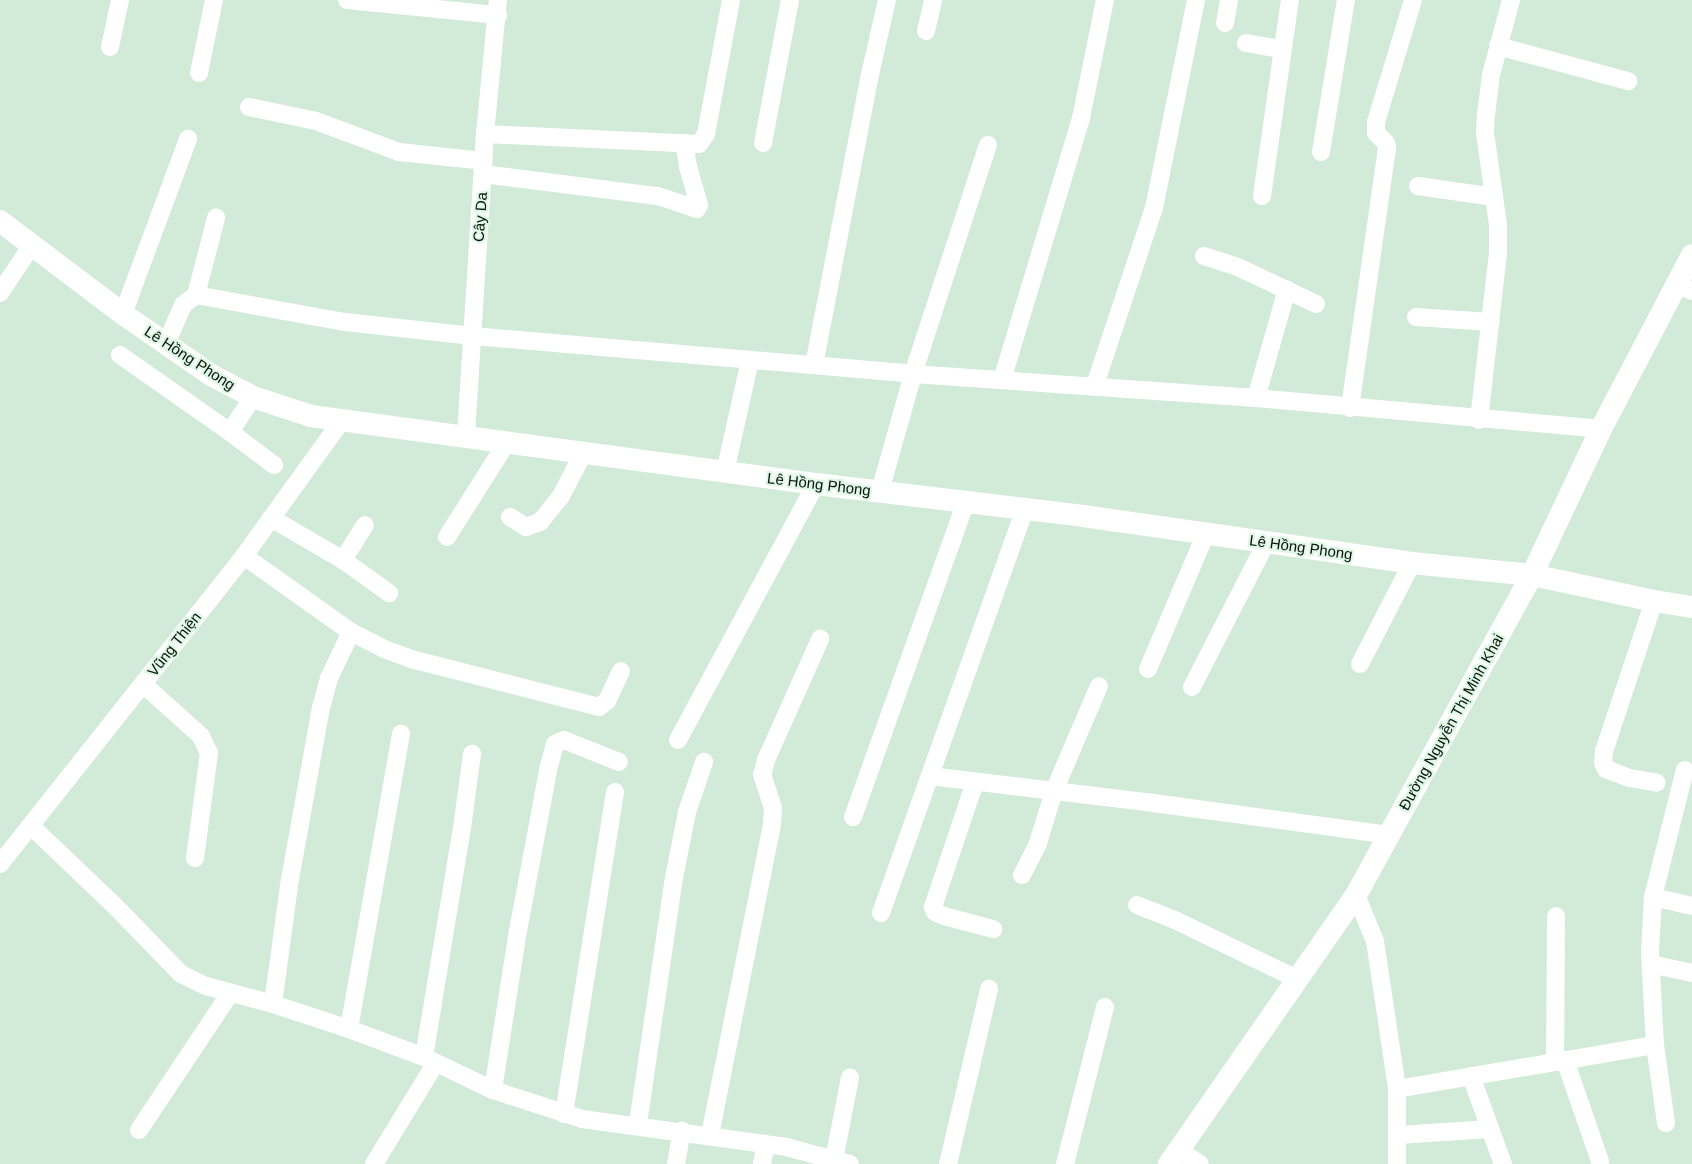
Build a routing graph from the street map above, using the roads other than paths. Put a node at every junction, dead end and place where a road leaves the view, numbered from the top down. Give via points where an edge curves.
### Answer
1 (120, 0) edge
2 (214, 0) edge
3 (347, 0) edge
4 (731, 0) edge
5 (790, 0) edge
6 (887, 0) edge
7 (933, 0) edge
8 (1105, 0) edge
9 (1196, 0) edge
10 (1229, 0) edge
11 (1290, 0) edge
12 (1346, 0) edge
13 (1413, 0) edge
14 (1511, 0) edge
15 (498, 7) edge
16 (1225, 23) dead end
17 (926, 31) dead end
18 (1246, 43) dead end
19 (1498, 46) junction
20 (110, 47) dead end
21 (1281, 49) junction
22 (199, 74) dead end
23 (1628, 81) dead end
24 (249, 107) dead end
25 (485, 134) junction
26 (188, 139) dead end
27 (684, 143) junction
28 (764, 143) dead end
29 (988, 146) dead end
30 (1321, 152) dead end
31 (483, 168) junction
32 (1418, 186) dead end
33 (1262, 195) dead end
34 (1494, 197) junction
35 (216, 219) dead end
36 (0, 221) edge
37 (32, 246) junction
38 (1692, 255) edge
39 (1204, 256) dead end
40 (1685, 288) edge
41 (1287, 289) junction
42 (0, 294) edge
43 (196, 295) junction
44 (1316, 304) dead end
45 (123, 314) junction
46 (1416, 317) dead end
47 (1491, 322) junction
48 (472, 336) junction
49 (166, 344) junction
50 (120, 355) dead end
51 (750, 360) junction
52 (814, 365) junction
53 (913, 374) junction
54 (1002, 380) junction
55 (1095, 385) junction
56 (253, 397) junction
57 (1256, 398) junction
58 (1350, 408) junction
59 (342, 420) junction
60 (1479, 420) junction
61 (1601, 429) junction
62 (230, 432) junction
63 (466, 435) junction
64 (507, 442) junction
65 (584, 452) junction
66 (274, 465) dead end
67 (725, 472) junction
68 (816, 484) junction
69 (880, 491) junction
70 (966, 501) junction
71 (1024, 508) junction
72 (510, 517) dead end
73 (271, 518) junction
74 (365, 525) dead end
75 (1206, 533) junction
76 (447, 537) dead end
77 (1267, 541) junction
78 (244, 556) junction
79 (343, 560) junction
80 (1412, 563) junction
81 (1532, 575) junction
82 (389, 593) dead end
83 (1654, 601) junction
84 (1692, 607) edge
85 (351, 632) junction
86 (820, 639) dead end
87 (1360, 664) dead end
88 (1148, 669) dead end
89 (621, 671) dead end
90 (143, 684) junction
91 (1099, 687) dead end
92 (1192, 687) dead end
93 (401, 734) dead end
94 (678, 740) dead end
95 (472, 754) dead end
96 (619, 762) dead end
97 (704, 762) dead end
98 (1685, 770) dead end
99 (930, 776) junction
100 (975, 782) junction
101 (1657, 783) dead end
102 (1054, 791) junction
103 (615, 792) dead end
104 (853, 817) dead end
105 (30, 826) junction
106 (1389, 835) junction
107 (195, 858) dead end
108 (0, 864) edge
109 (1022, 875) dead end
110 (1356, 895) junction
111 (1653, 897) junction
112 (1137, 905) dead end
113 (1692, 906) edge
114 (882, 913) dead end
115 (1556, 916) dead end
116 (993, 929) dead end
117 (1651, 964) junction
118 (1692, 973) edge
119 (1297, 979) junction
120 (989, 989) dead end
121 (230, 995) junction
122 (273, 1004) junction
123 (1105, 1007) dead end
124 (349, 1029) junction
125 (1655, 1045) junction
126 (430, 1061) junction
127 (1560, 1061) junction
128 (1471, 1076) junction
129 (850, 1078) dead end
130 (1397, 1089) junction
131 (493, 1090) junction
132 (564, 1114) junction
133 (1666, 1123) dead end
134 (638, 1124) junction
135 (1490, 1129) junction
136 (139, 1130) dead end
137 (682, 1131) junction
138 (710, 1135) junction
139 (1399, 1135) junction
140 (766, 1144) junction
141 (1174, 1157) edge
142 (1600, 1161) dead end
143 (842, 1162) edge
144 (374, 1164) edge
145 (676, 1164) edge
146 (762, 1164) edge
147 (948, 1164) edge
148 (1065, 1164) edge
149 (1200, 1164) edge
150 (1397, 1164) edge
151 (1503, 1164) edge

1 - 20 street
2 - 22 street
3 - 15 street
4 - 27 street via 705,134 699,144
5 - 28 street
6 - 52 street
7 - 17 street
8 - 54 street via 1082,118
9 - 55 street via 1154,208
10 - 16 street
11 - 21 street
12 - 30 street
13 - 58 street via 1376,122 1376,134 1387,147
14 - 19 street
15 - 25 street, Cây Da
18 - 21 street
19 - 23 street
19 - 34 street via 1485,132
21 - 33 street
24 - 31 street via 316,121 399,152
25 - 27 street
25 - 31 street, Cây Da
26 - 45 street
27 - 31 street via 699,205 696,210 658,196
29 - 53 street
31 - 48 street, Cây Da
32 - 34 street
34 - 47 street via 1498,254
35 - 43 street
36 - 37 main road, Lê Hồng Phong
37 - 42 street
37 - 45 main road, Lê Hồng Phong
38 - 40 main road, Đường Nguyễn Thị Minh Khai
39 - 41 street
40 - 61 main road, Đường Nguyễn Thị Minh Khai
41 - 44 street
41 - 57 street
43 - 48 street via 345,322
43 - 49 street via 183,305
45 - 49 main road, Lê Hồng Phong
46 - 47 street
47 - 60 street
48 - 51 street
48 - 63 street, Cây Da
49 - 56 main road, Lê Hồng Phong via 211,375
50 - 62 street
51 - 52 street
51 - 67 street
52 - 53 street
53 - 54 street
53 - 69 street
54 - 55 street
55 - 57 street
56 - 59 main road, Lê Hồng Phong via 311,416
56 - 62 street
57 - 58 street
58 - 60 street
59 - 63 main road, Lê Hồng Phong
59 - 73 street, Vũng Thiện
60 - 61 street
61 - 81 main road, Đường Nguyễn Thị Minh Khai
62 - 66 street
63 - 64 main road, Lê Hồng Phong
64 - 65 main road, Lê Hồng Phong
64 - 76 street
65 - 67 main road, Lê Hồng Phong
65 - 72 street via 561,496 540,522 526,527
67 - 68 main road, Lê Hồng Phong
68 - 69 main road, Lê Hồng Phong
68 - 94 street
69 - 70 main road, Lê Hồng Phong
70 - 71 main road, Lê Hồng Phong
70 - 104 street
71 - 75 main road, Lê Hồng Phong
71 - 99 street
73 - 78 street, Vũng Thiện
73 - 79 street
74 - 79 street
75 - 77 main road, Lê Hồng Phong
75 - 88 street
77 - 80 main road, Lê Hồng Phong
77 - 92 street
78 - 85 street
78 - 90 street, Vũng Thiện
79 - 82 street
80 - 81 main road, Lê Hồng Phong
80 - 87 street
81 - 83 main road, Lê Hồng Phong
81 - 106 main road, Đường Nguyễn Thị Minh Khai
83 - 84 main road, Lê Hồng Phong
83 - 101 street via 1603,763 1606,769 1630,778
85 - 89 street via 416,660 599,707 607,700
85 - 122 street via 329,678 321,708 289,885
86 - 138 street via 764,768 764,785 773,808 772,824
90 - 105 street, Vũng Thiện
90 - 107 street via 201,736 209,753
91 - 102 street
93 - 124 street
95 - 126 street
96 - 131 street via 564,740 555,744 518,931
97 - 134 street via 687,812 672,883
98 - 111 street
99 - 100 street
99 - 114 street
100 - 102 street
100 - 116 street via 933,907 935,912
102 - 106 street
102 - 109 street via 1047,820
103 - 132 street
105 - 108 street, Vũng Thiện
105 - 121 street via 181,974
106 - 110 main road, Đường Nguyễn Thị Minh Khai
110 - 119 main road, Đường Nguyễn Thị Minh Khai
110 - 130 street via 1375,941
111 - 113 street
111 - 117 street
112 - 119 street
115 - 127 street
117 - 118 street
117 - 125 street
119 - 141 main road, Đường Nguyễn Thị Minh Khai
120 - 147 street
121 - 122 street
121 - 136 street
122 - 124 street
123 - 148 street
124 - 126 street
125 - 127 street
125 - 133 street
126 - 131 street
126 - 144 street
127 - 128 street
127 - 142 street
128 - 130 street
128 - 135 street
129 - 143 street
130 - 139 street
131 - 132 street
132 - 134 street
134 - 137 street
135 - 139 street
135 - 151 street
137 - 138 street
137 - 145 street
138 - 140 street
139 - 150 street
140 - 143 street
140 - 146 street
141 - 149 street

